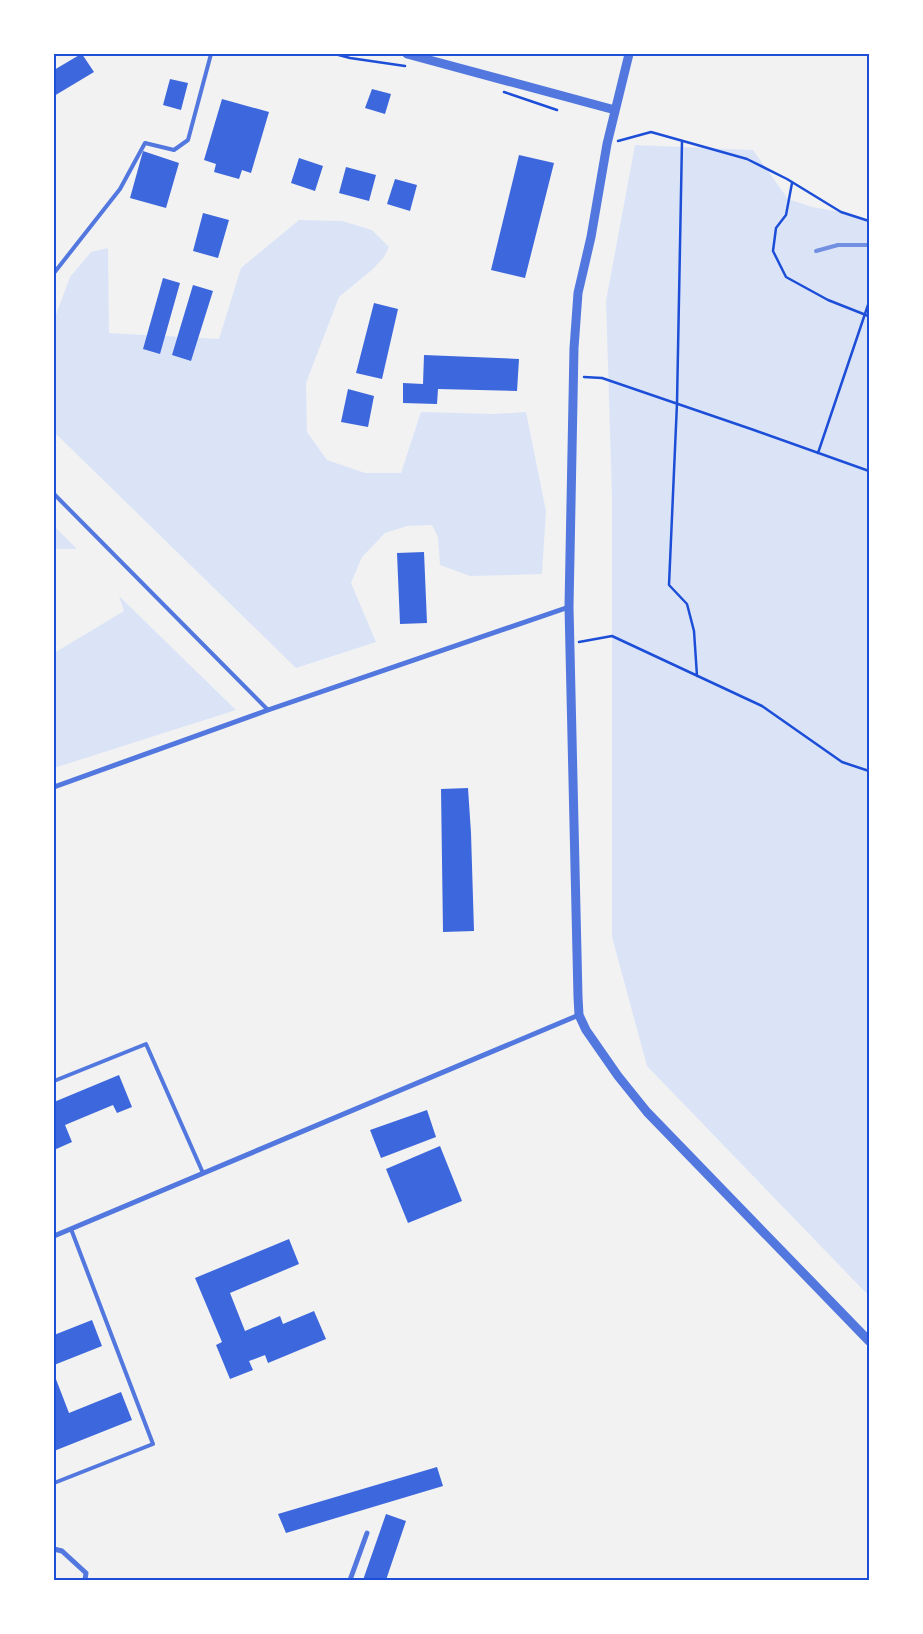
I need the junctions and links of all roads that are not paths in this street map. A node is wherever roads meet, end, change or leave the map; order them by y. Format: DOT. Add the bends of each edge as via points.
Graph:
graph roads {
  1 [pos="211,54"];
  2 [pos="407,54"];
  3 [pos="630,54"];
  4 [pos="615,110"];
  5 [pos="54,273"];
  6 [pos="54,494"];
  7 [pos="569,607"];
  8 [pos="268,710"];
  9 [pos="54,787"];
  10 [pos="579,1015"];
  11 [pos="54,1081"];
  12 [pos="203,1173"];
  13 [pos="71,1229"];
  14 [pos="54,1236"];
  15 [pos="869,1342"];
  16 [pos="54,1483"];
  17 [pos="367,1533"];
  18 [pos="54,1549"];
  19 [pos="85,1580"];
  20 [pos="350,1580"];
  1 -- 5 [label="lane" via="188,140 174,150 145,144 120,189"];
  2 -- 4 [label="street"];
  3 -- 4 [label="street"];
  4 -- 7 [label="street" via="578,293"];
  6 -- 8 [label="lane"];
  7 -- 8 [label="street"];
  7 -- 10 [label="street"];
  8 -- 9 [label="street"];
  10 -- 12 [label="street"];
  10 -- 15 [label="street" via="618,1076 647,1112"];
  11 -- 12 [label="lane" via="146,1044"];
  12 -- 13 [label="street"];
  13 -- 14 [label="street"];
  13 -- 16 [label="lane" via="153,1444"];
  17 -- 20 [label="street"];
  18 -- 19 [label="street" via="62,1551 86,1573"];
}
